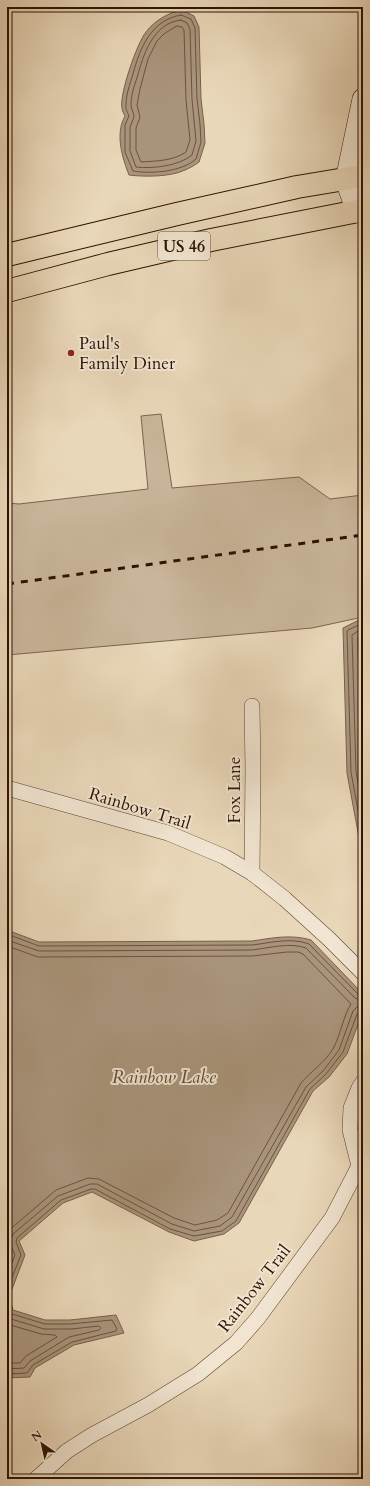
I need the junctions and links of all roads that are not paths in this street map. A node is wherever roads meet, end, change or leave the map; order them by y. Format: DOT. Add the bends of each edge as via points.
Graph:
graph roads {
  1 [pos="363,100"];
  2 [pos="354,178"];
  3 [pos="360,211"];
  4 [pos="7,255"];
  5 [pos="7,291"];
  6 [pos="252,706"];
  7 [pos="7,788"];
  8 [pos="252,873"];
  9 [pos="363,973"];
  10 [pos="363,1082"];
  11 [pos="361,1172"];
  12 [pos="36,1479"];
  1 -- 2 [label="main road"];
  2 -- 3 [label="main road"];
  2 -- 4 [label="highway, US 46" via="185,212"];
  3 -- 5 [label="highway, US 46" via="211,240"];
  6 -- 8 [label="street, Fox Lane"];
  7 -- 8 [label="street, Rainbow Trail" via="168,833 224,857"];
  8 -- 9 [label="street, Rainbow Trail" via="285,899"];
  10 -- 11 [label="street, Rainbow Trail" via="351,1108 350,1130"];
  11 -- 12 [label="street, Rainbow Trail" via="332,1218 258,1318 236,1343 198,1374 67,1451"];
}
